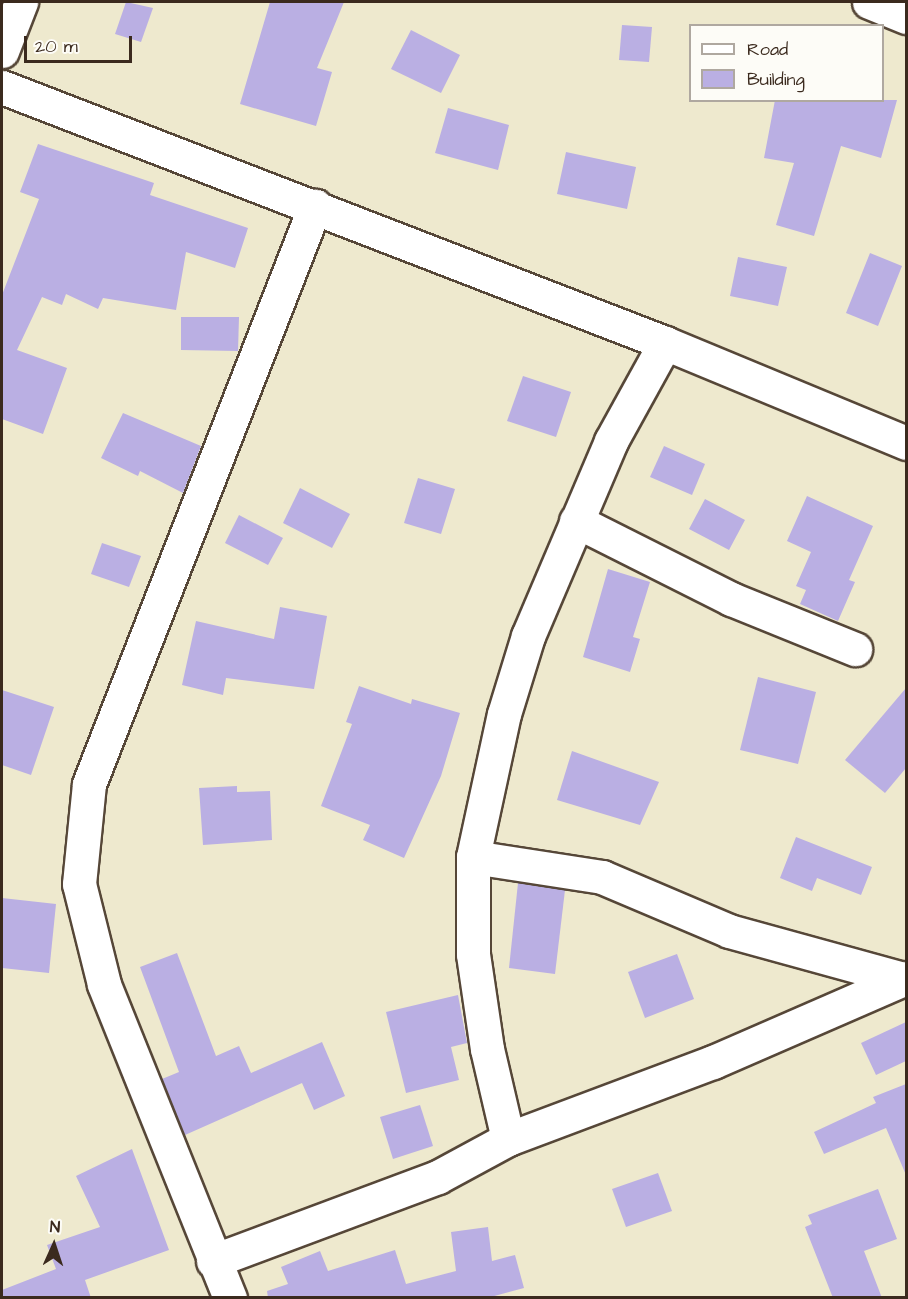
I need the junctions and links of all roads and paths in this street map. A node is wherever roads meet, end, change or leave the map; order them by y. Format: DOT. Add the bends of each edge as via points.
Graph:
graph roads {
  1 [pos="21,2"];
  2 [pos="869,2"];
  3 [pos="906,17"];
  4 [pos="2,51"];
  5 [pos="2,87"];
  6 [pos="315,206"];
  7 [pos="665,343"];
  8 [pos="906,443"];
  9 [pos="576,521"];
  10 [pos="855,649"];
  11 [pos="473,856"];
  12 [pos="905,979"];
  13 [pos="508,1140"];
  14 [pos="213,1261"];
  15 [pos="230,1298"];
  1 -- 4 [label="street"];
  2 -- 3 [label="street"];
  5 -- 6 [label="street"];
  6 -- 7 [label="street"];
  6 -- 14 [label="street" via="88,784 79,884 105,984"];
  7 -- 8 [label="street"];
  7 -- 9 [label="street" via="611,441"];
  9 -- 10 [label="street" via="731,599"];
  9 -- 11 [label="street" via="528,636 504,714"];
  11 -- 12 [label="street" via="602,877 729,930"];
  11 -- 13 [label="street" via="473,954 487,1048"];
  12 -- 13 [label="street" via="713,1062"];
  13 -- 14 [label="street" via="438,1177"];
  14 -- 15 [label="street"];
}
